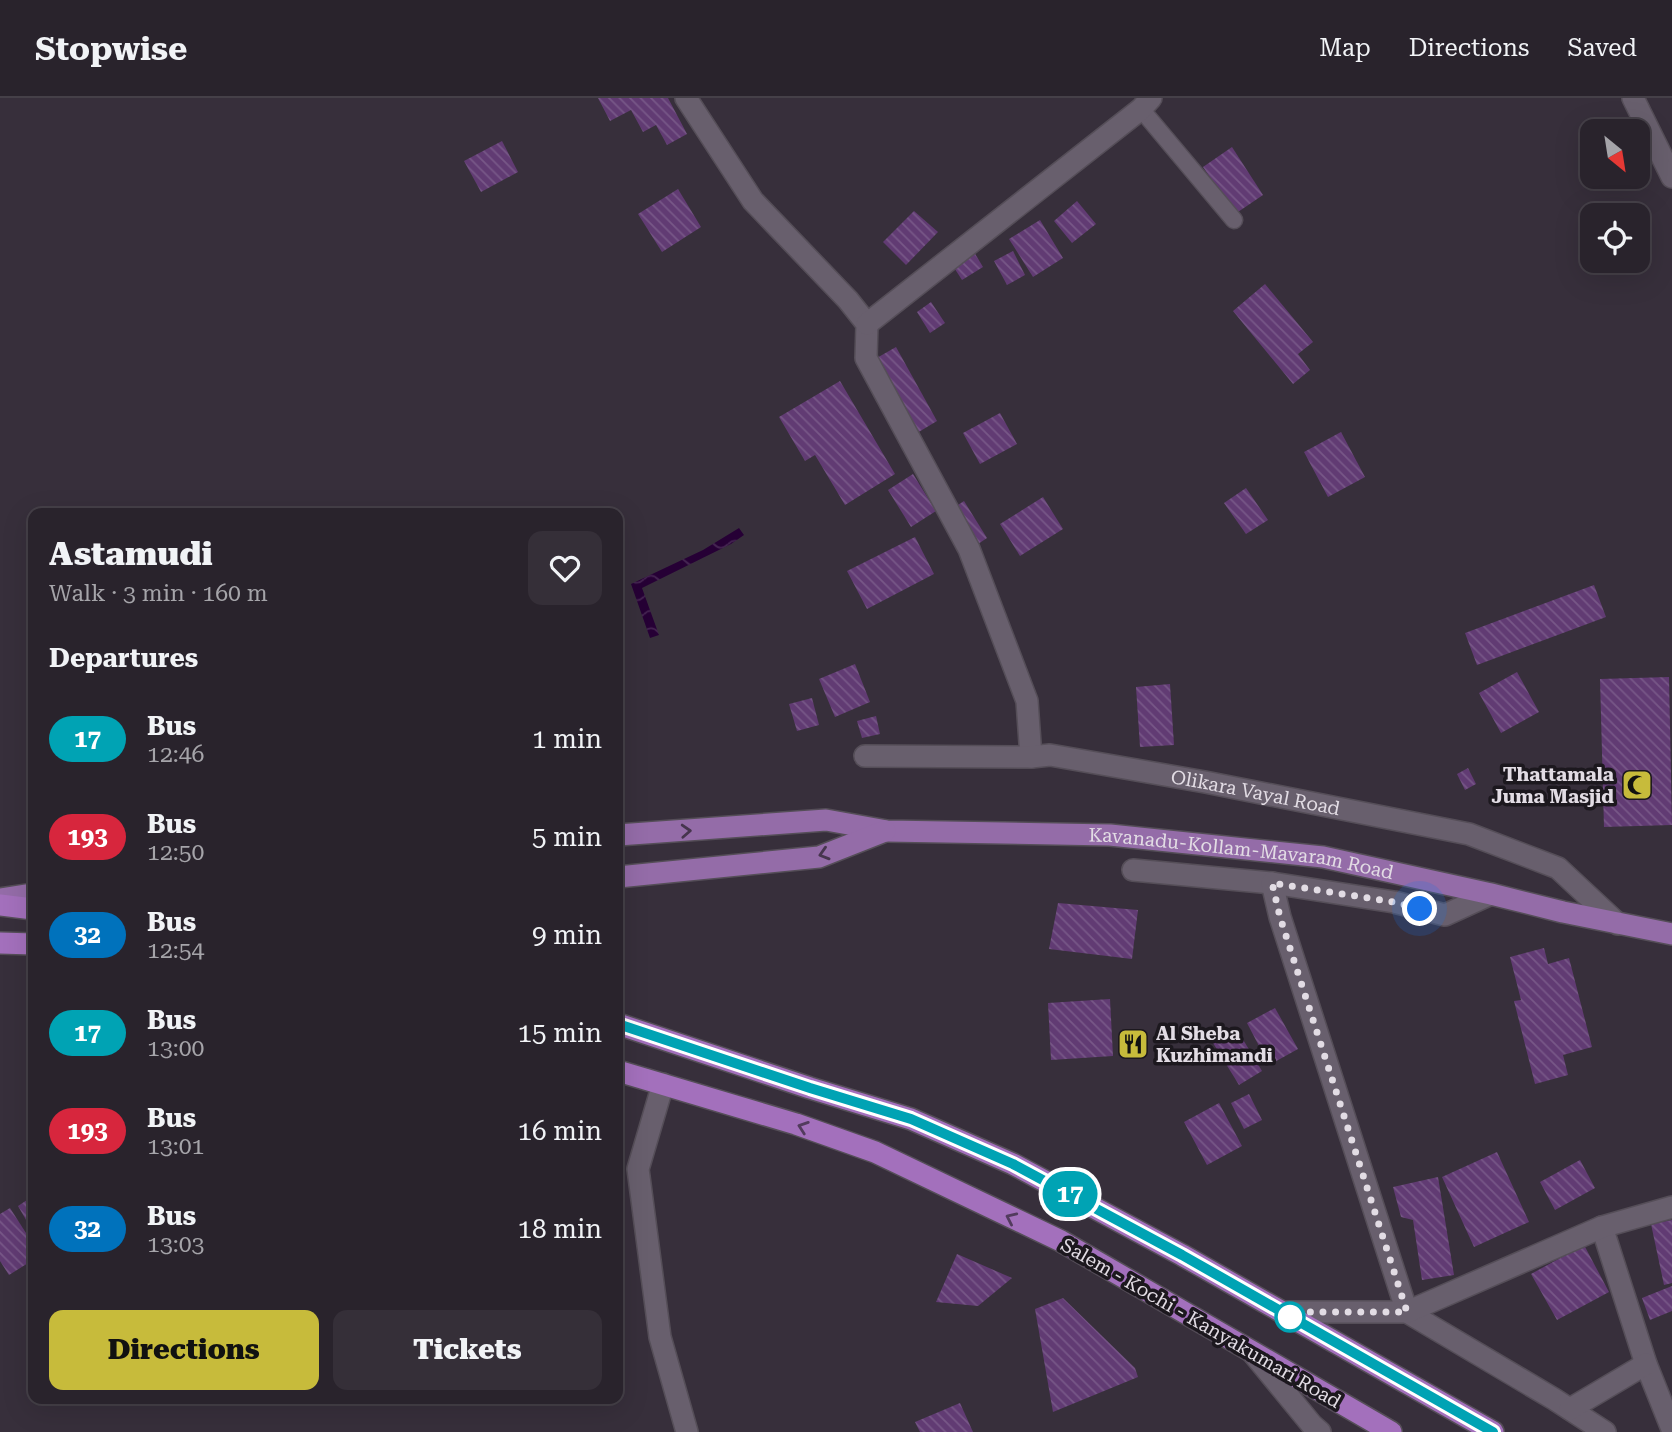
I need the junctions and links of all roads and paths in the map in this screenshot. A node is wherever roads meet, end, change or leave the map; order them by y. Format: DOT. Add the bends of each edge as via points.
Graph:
graph roads {
  1 [pos="685,98"];
  2 [pos="1633,98"];
  3 [pos="1146,103"];
  4 [pos="1672,177"];
  5 [pos="1234,220"];
  6 [pos="867,324"];
  7 [pos="865,756"];
  8 [pos="1031,757"];
  9 [pos="887,831"];
  10 [pos="623,835"];
  11 [pos="1133,870"];
  12 [pos="623,876"];
  13 [pos="1272,883"];
  14 [pos="1491,894"];
  15 [pos="28,895"];
  16 [pos="0,899"];
  17 [pos="0,905"];
  18 [pos="28,908"];
  19 [pos="1618,924"];
  20 [pos="1672,934"];
  21 [pos="0,943"];
  22 [pos="28,944"];
  23 [pos="627,1026"];
  24 [pos="623,1072"];
  25 [pos="663,1084"];
  26 [pos="1672,1207"];
  27 [pos="1602,1227"];
  28 [pos="1282,1312"];
  29 [pos="1407,1312"];
  30 [pos="1251,1350"];
  31 [pos="1657,1374"];
  32 [pos="1570,1409"];
  33 [pos="1672,1429"];
  34 [pos="687,1432"];
  35 [pos="1320,1432"];
  36 [pos="1391,1432"];
  37 [pos="1493,1432"];
  38 [pos="1605,1432"];
  1 -- 6 [label="street" via="752,201"];
  2 -- 4 [label="street"];
  3 -- 5 [label="lane"];
  3 -- 6 [label="street"];
  6 -- 8 [label="street" via="866,358 969,549 999,626 1027,701"];
  7 -- 8 [label="street, Olikara Vayal Road"];
  8 -- 19 [label="street, Olikara Vayal Road" via="1050,755 1206,782 1469,834 1558,868"];
  10 -- 9 [label="main road, Kavanadu-Kollam-Mavaram Road, one-way" via="826,820"];
  9 -- 12 [label="main road, Kavanadu-Kollam-Mavaram Road, one-way" via="819,857"];
  9 -- 14 [label="main road, Kavanadu-Kollam-Mavaram Road" via="1110,835 1310,855"];
  11 -- 13 [label="street"];
  13 -- 14 [label="street" via="1394,902 1445,915"];
  13 -- 29 [label="street"];
  14 -- 19 [label="main road, Kavanadu-Kollam-Mavaram Road"];
  15 -- 16 [label="main road"];
  17 -- 18 [label="highway"];
  19 -- 20 [label="main road, Kavanadu-Kollam-Mavaram Road"];
  21 -- 22 [label="highway"];
  23 -- 28 [label="highway" via="911,1119 1013,1164"];
  24 -- 25 [label="highway, Salem - Kochi - Kanyakumari Road"];
  30 -- 25 [label="highway, Salem - Kochi - Kanyakumari Road, one-way" via="1062,1241 876,1152"];
  25 -- 34 [label="street" via="638,1169 660,1337"];
  26 -- 27 [label="street"];
  27 -- 29 [label="street"];
  27 -- 31 [label="street"];
  28 -- 29 [label="street"];
  28 -- 37 [label="highway"];
  29 -- 32 [label="street"];
  30 -- 35 [label="street"];
  30 -- 36 [label="highway, Salem - Kochi - Kanyakumari Road"];
  31 -- 32 [label="street"];
  31 -- 33 [label="street"];
  32 -- 38 [label="street"];
}
